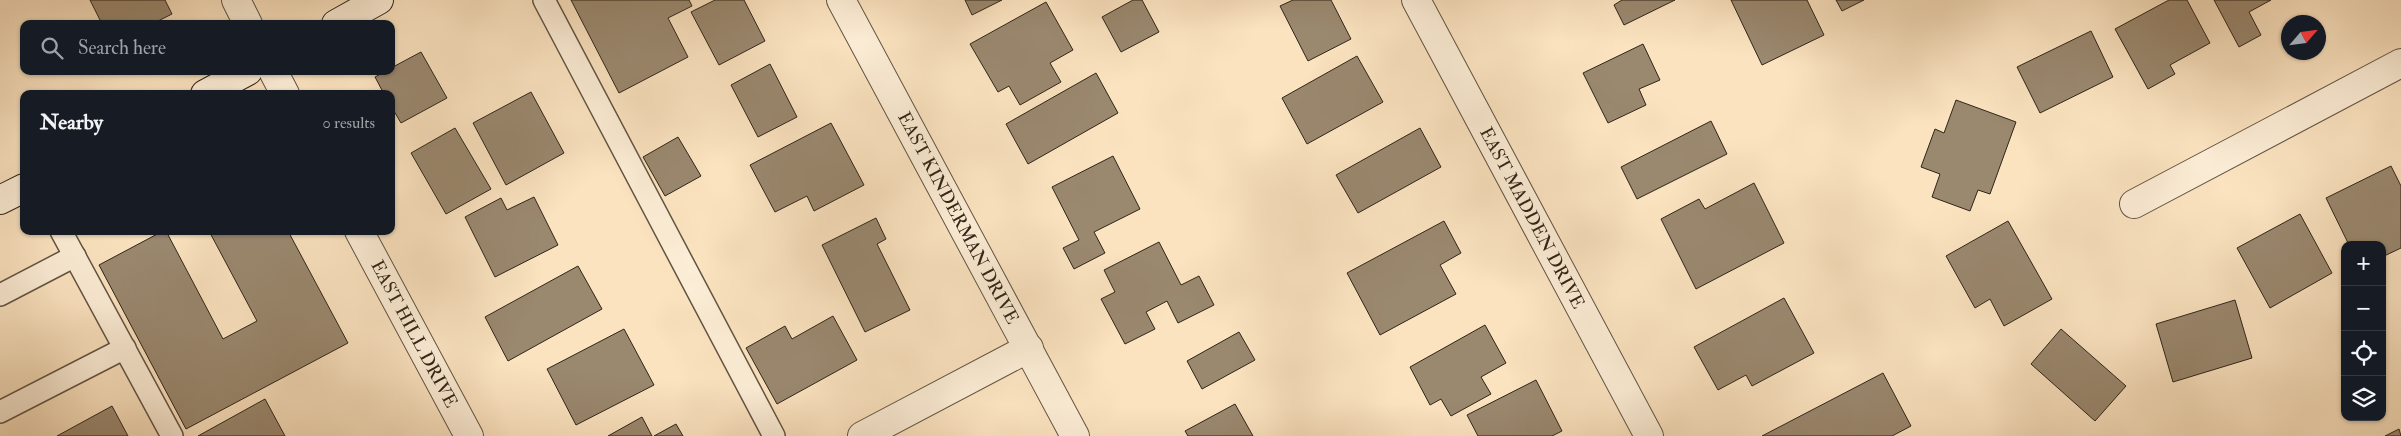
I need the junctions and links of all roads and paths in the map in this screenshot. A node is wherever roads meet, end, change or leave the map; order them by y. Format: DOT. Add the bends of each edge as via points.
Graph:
graph roads {
  1 [pos="236,0"];
  2 [pos="380,0"];
  3 [pos="544,0"];
  4 [pos="841,0"];
  5 [pos="1417,0"];
  6 [pos="246,20"];
  7 [pos="343,20"];
  8 [pos="2401,63"];
  9 [pos="240,75"];
  10 [pos="275,75"];
  11 [pos="212,90"];
  12 [pos="283,90"];
  13 [pos="20,190"];
  14 [pos="0,200"];
  15 [pos="2134,204"];
  16 [pos="63,235"];
  17 [pos="361,235"];
  18 [pos="75,256"];
  19 [pos="0,296"];
  20 [pos="125,348"];
  21 [pos="1029,348"];
  22 [pos="0,412"];
  23 [pos="172,436"];
  24 [pos="469,436"];
  25 [pos="774,436"];
  26 [pos="862,436"];
  27 [pos="1075,436"];
  28 [pos="1649,436"];
  1 -- 6 [label="street"];
  2 -- 7 [label="street"];
  3 -- 25 [label="lane"];
  4 -- 21 [label="street, EAST KINDERMAN DRIVE"];
  5 -- 28 [label="street, EAST MADDEN DRIVE"];
  8 -- 15 [label="street"];
  9 -- 11 [label="street"];
  10 -- 12 [label="street"];
  13 -- 14 [label="street"];
  16 -- 18 [label="lane"];
  17 -- 24 [label="street, EAST HILL DRIVE"];
  18 -- 19 [label="lane"];
  18 -- 20 [label="lane"];
  20 -- 22 [label="lane"];
  20 -- 23 [label="lane"];
  21 -- 26 [label="street"];
  21 -- 27 [label="street, EAST KINDERMAN DRIVE"];
}
